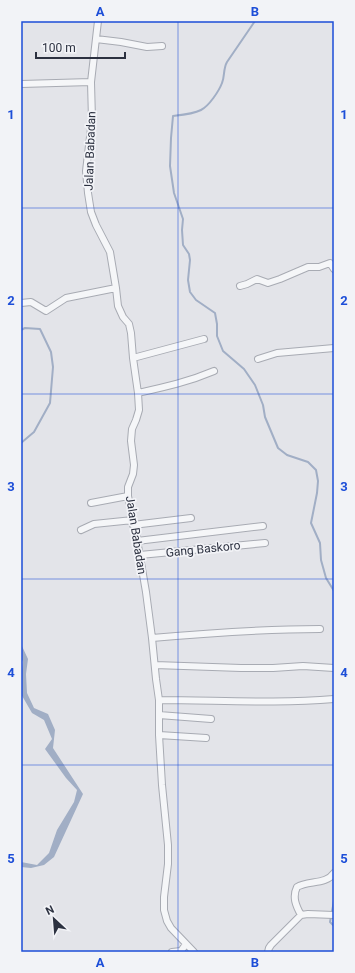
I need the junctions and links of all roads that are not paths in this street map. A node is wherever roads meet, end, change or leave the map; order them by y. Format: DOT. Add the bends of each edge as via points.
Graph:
graph roads {
  1 [pos="98,21"];
  2 [pos="96,39"];
  3 [pos="162,46"];
  4 [pos="91,82"];
  5 [pos="21,84"];
  6 [pos="334,269"];
  7 [pos="240,286"];
  8 [pos="116,288"];
  9 [pos="21,303"];
  10 [pos="204,339"];
  11 [pos="334,348"];
  12 [pos="133,358"];
  13 [pos="258,359"];
  14 [pos="214,371"];
  15 [pos="138,393"];
  16 [pos="128,496"];
  17 [pos="91,502"];
  18 [pos="191,518"];
  19 [pos="133,523"];
  20 [pos="262,526"];
  21 [pos="81,530"];
  22 [pos="137,541"];
  23 [pos="266,543"];
  24 [pos="140,555"];
  25 [pos="320,629"];
  26 [pos="152,638"];
  27 [pos="155,665"];
  28 [pos="334,668"];
  29 [pos="334,699"];
  30 [pos="158,700"];
  31 [pos="159,715"];
  32 [pos="211,719"];
  33 [pos="159,735"];
  34 [pos="206,738"];
  35 [pos="334,873"];
  36 [pos="301,915"];
  37 [pos="334,915"];
  38 [pos="186,944"];
  39 [pos="172,952"];
  40 [pos="194,952"];
  41 [pos="268,952"];
  1 -- 2 [label="street, Jalan Babadan"];
  2 -- 3 [label="street" via="147,47"];
  2 -- 4 [label="street, Jalan Babadan"];
  4 -- 5 [label="street"];
  4 -- 8 [label="street, Jalan Babadan" via="92,120 86,171 88,193 96,226 110,252"];
  6 -- 7 [label="street" via="330,263 319,268 308,267 268,283 257,279"];
  8 -- 9 [label="street" via="66,298 46,311 31,302"];
  8 -- 12 [label="street, Jalan Babadan" via="118,306 131,333"];
  10 -- 12 [label="street"];
  11 -- 13 [label="street" via="278,353"];
  12 -- 15 [label="street, Jalan Babadan"];
  14 -- 15 [label="street" via="173,386"];
  15 -- 16 [label="street, Jalan Babadan" via="139,410 132,428 131,440 134,465"];
  16 -- 17 [label="street"];
  16 -- 19 [label="street, Jalan Babadan"];
  18 -- 19 [label="street"];
  19 -- 21 [label="street" via="94,524"];
  19 -- 22 [label="street, Jalan Babadan"];
  20 -- 22 [label="street"];
  22 -- 24 [label="street, Jalan Babadan"];
  23 -- 24 [label="street, Gang Baskoro"];
  24 -- 26 [label="street, Jalan Babadan"];
  25 -- 26 [label="street" via="220,632"];
  26 -- 27 [label="street, Jalan Babadan"];
  27 -- 28 [label="street"];
  27 -- 30 [label="street, Jalan Babadan"];
  29 -- 30 [label="street" via="278,702"];
  30 -- 31 [label="street, Jalan Babadan"];
  31 -- 32 [label="street"];
  31 -- 33 [label="street, Jalan Babadan"];
  33 -- 34 [label="street"];
  33 -- 38 [label="street, Jalan Babadan" via="168,845 164,910 171,928"];
  35 -- 36 [label="street" via="328,879 297,887 294,895 296,907"];
  36 -- 37 [label="street"];
  36 -- 41 [label="street" via="271,945"];
  38 -- 39 [label="street" via="181,951"];
  38 -- 40 [label="street, Jalan Babadan"];
}
